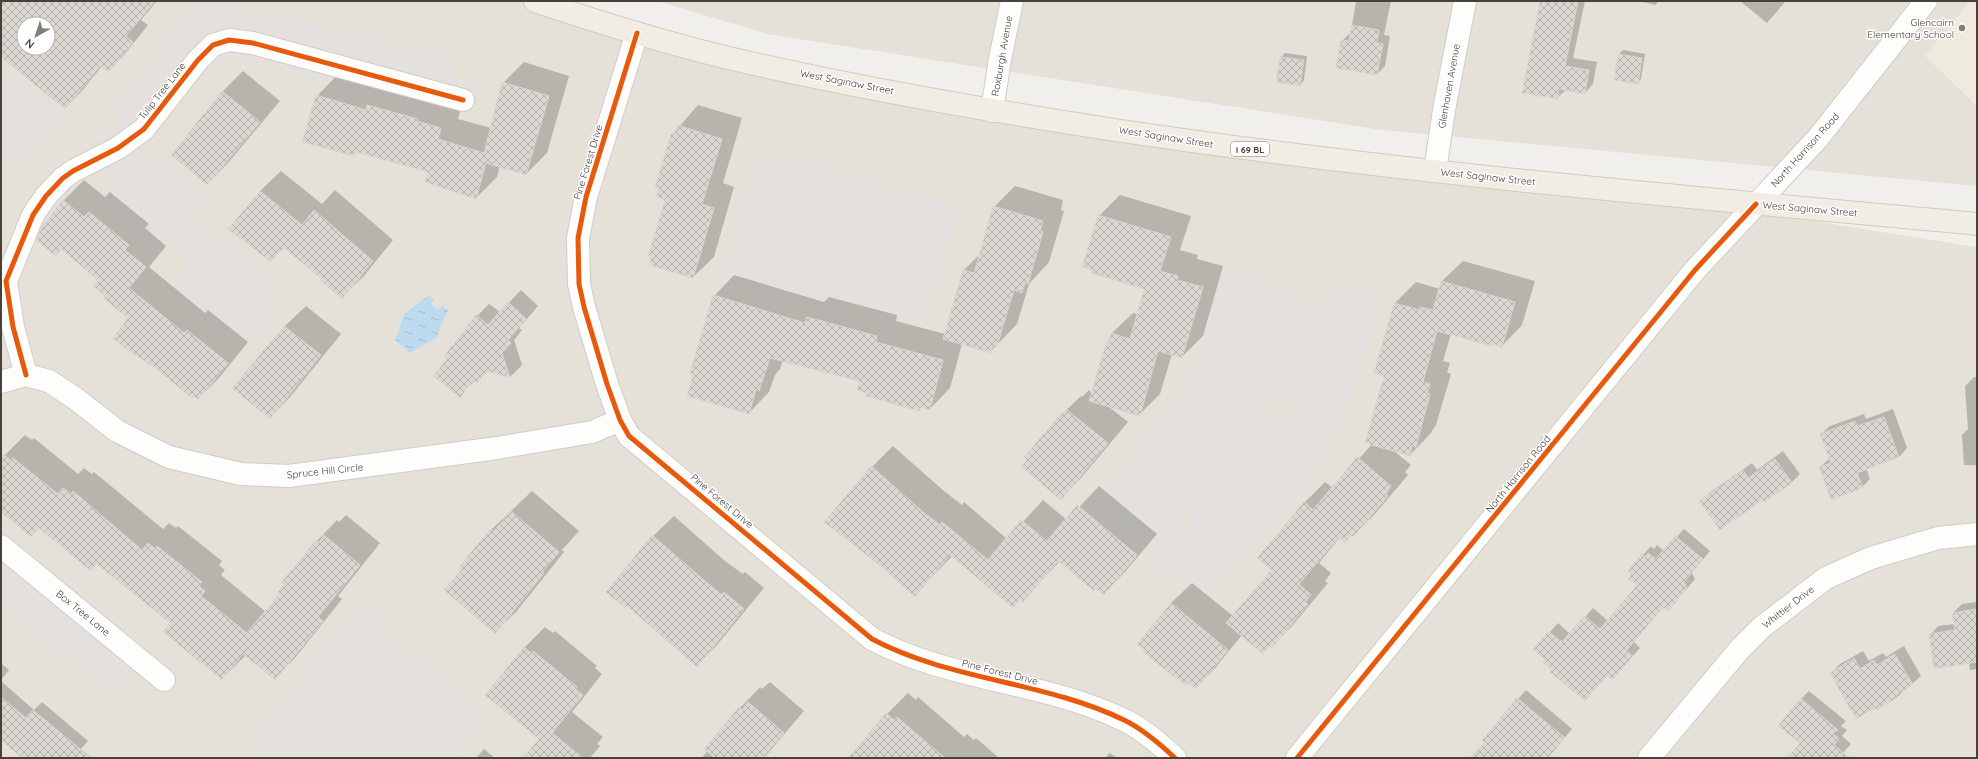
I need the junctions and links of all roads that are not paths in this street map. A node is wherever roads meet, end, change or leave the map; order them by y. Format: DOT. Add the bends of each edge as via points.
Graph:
graph roads {
  1 [pos="1012,1"];
  2 [pos="1465,1"];
  3 [pos="1926,1"];
  4 [pos="538,2"];
  5 [pos="637,33"];
  6 [pos="463,100"];
  7 [pos="992,111"];
  8 [pos="1435,171"];
  9 [pos="1756,204"];
  10 [pos="1977,224"];
  11 [pos="26,375"];
  12 [pos="1,382"];
  13 [pos="620,420"];
  14 [pos="1977,534"];
  15 [pos="1,546"];
  16 [pos="164,680"];
  17 [pos="1175,758"];
  18 [pos="1297,758"];
  19 [pos="1649,758"];
  1 -- 7 [label="street, Roxburgh Avenue"];
  2 -- 8 [label="street, Glenhaven Avenue"];
  3 -- 9 [label="street, North Harrison Road" via="1818,138"];
  4 -- 5 [label="main road, West Saginaw Street / I 69 BL"];
  5 -- 7 [label="main road, West Saginaw Street / I 69 BL" via="744,62"];
  5 -- 13 [label="street, Pine Forest Drive" via="586,197 578,238 579,284 584,307"];
  6 -- 11 [label="street, Tulip Tree Lane" via="253,43 229,40 213,45 198,60 144,129 118,148 63,178 33,214 6,281 13,328"];
  7 -- 8 [label="main road, West Saginaw Street / I 69 BL" via="1214,144"];
  8 -- 9 [label="main road, West Saginaw Street / I 69 BL"];
  9 -- 10 [label="main road, West Saginaw Street / I 69 BL"];
  9 -- 18 [label="street, North Harrison Road" via="1695,270"];
  11 -- 12 [label="street"];
  11 -- 13 [label="street, Spruce Hill Circle" via="49,381 117,431 169,457 240,474 289,476 404,461 592,432"];
  13 -- 17 [label="street, Pine Forest Drive" via="629,436 872,639 927,663 1074,700 1125,720 1152,738"];
  14 -- 19 [label="street, Whittier Drive" via="1938,538 1872,558 1826,578 1777,615 1744,646"];
  15 -- 16 [label="street, Box Tree Lane"];
}
